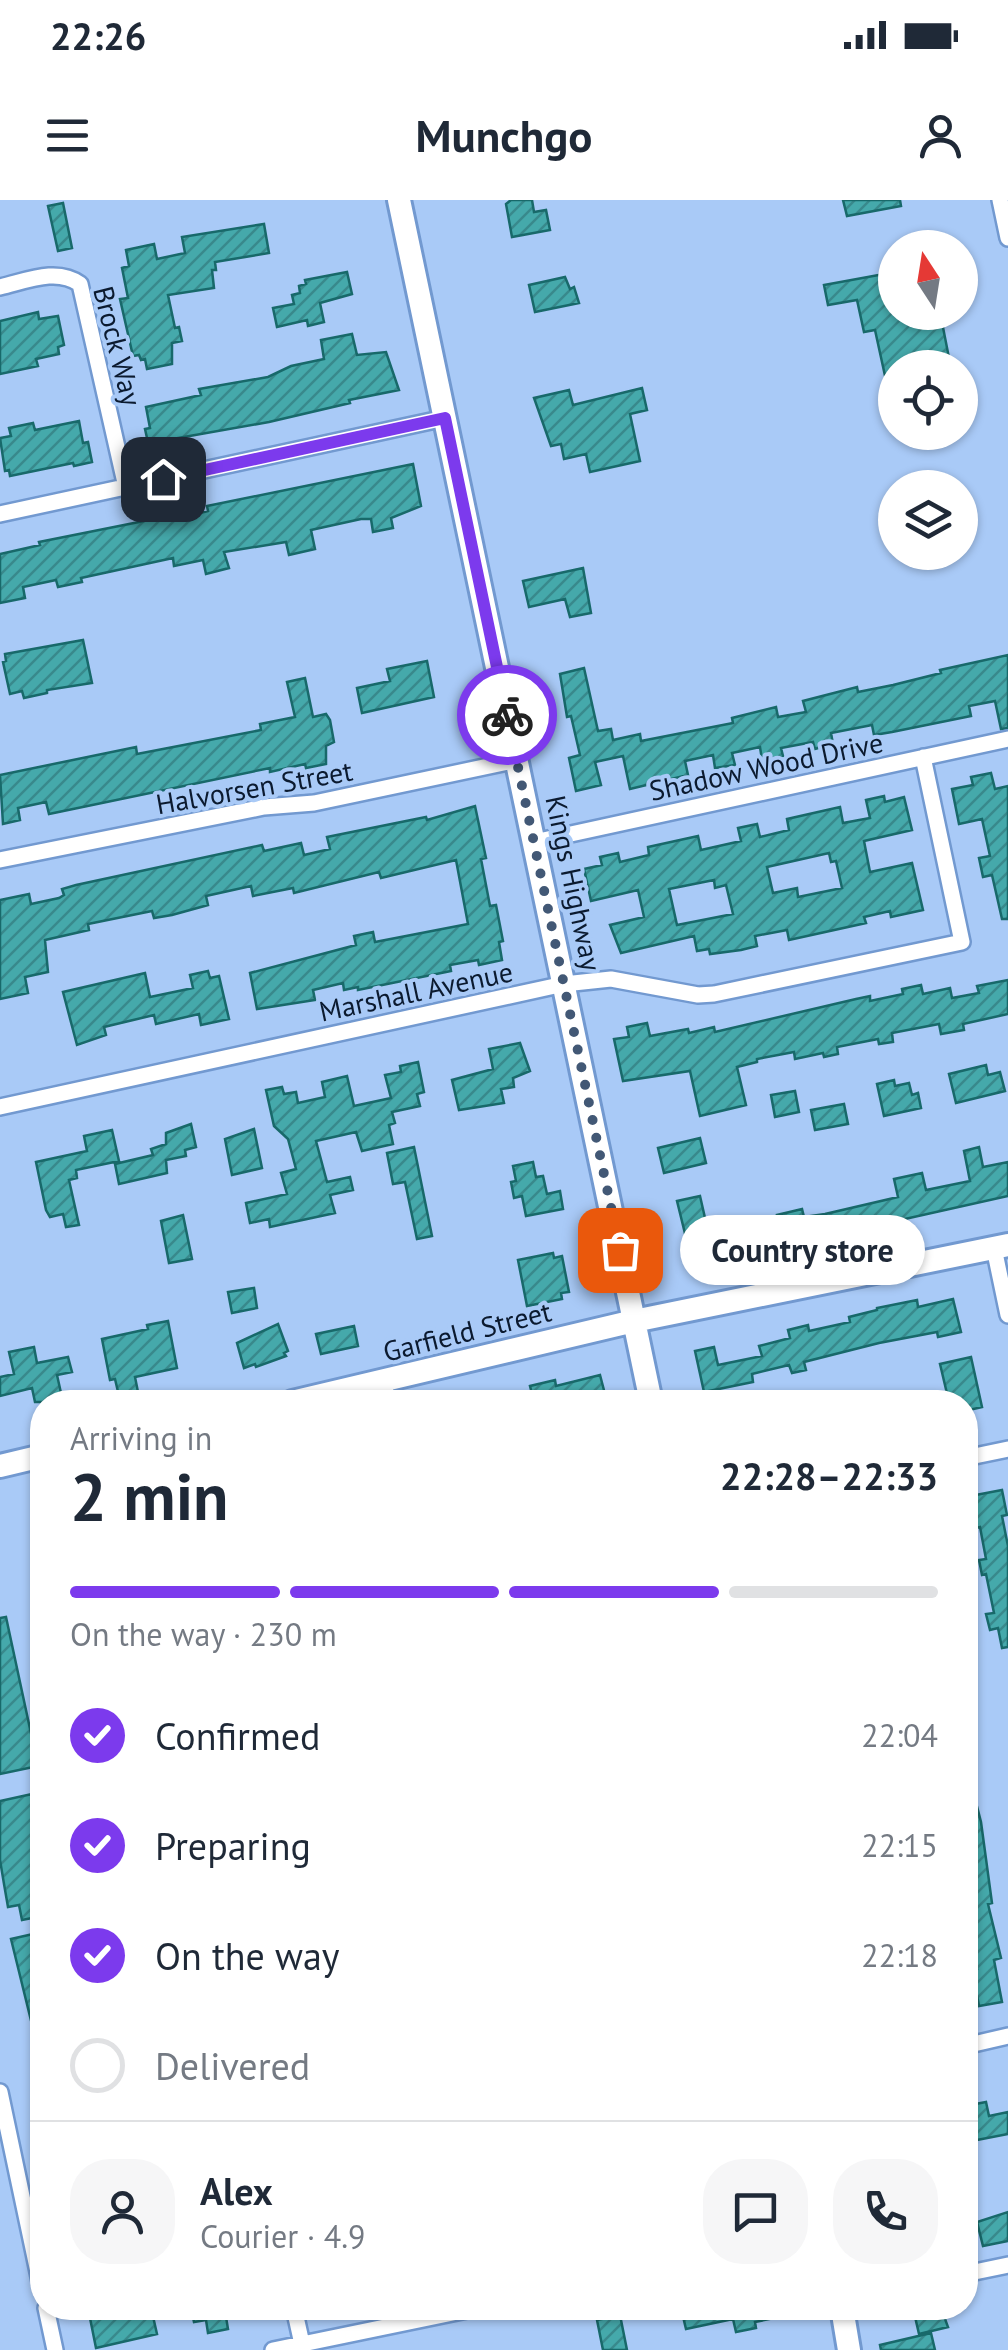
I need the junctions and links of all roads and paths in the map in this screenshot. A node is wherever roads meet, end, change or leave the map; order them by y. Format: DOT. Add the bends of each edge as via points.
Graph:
graph roads {
  1 [pos="398,200"];
  2 [pos="1000,200"];
  3 [pos="1006,218"];
  4 [pos="1008,238"];
  5 [pos="0,286"];
  6 [pos="445,418"];
  7 [pos="126,487"];
  8 [pos="0,514"];
  9 [pos="1008,739"];
  10 [pos="923,758"];
  11 [pos="517,760"];
  12 [pos="534,842"];
  13 [pos="0,860"];
  14 [pos="564,984"];
  15 [pos="0,1107"];
  16 [pos="1001,1247"];
  17 [pos="1008,1315"];
  18 [pos="634,1321"];
  19 [pos="396,1390"];
  20 [pos="649,1390"];
  21 [pos="1008,1449"];
  22 [pos="978,1455"];
  23 [pos="30,1459"];
  24 [pos="0,1466"];
  25 [pos="1008,2036"];
  26 [pos="978,2043"];
  27 [pos="0,2092"];
  28 [pos="30,2234"];
  29 [pos="1008,2265"];
  30 [pos="978,2271"];
  31 [pos="49,2320"];
  32 [pos="297,2320"];
  33 [pos="419,2320"];
  34 [pos="844,2320"];
  35 [pos="302,2344"];
  36 [pos="55,2350"];
  37 [pos="272,2350"];
  38 [pos="849,2350"];
  1 -- 6 [label="street, Kings Highway"];
  2 -- 3 [label="street"];
  3 -- 4 [label="street"];
  5 -- 7 [label="street, Brock Way" via="56,274 83,288"];
  6 -- 7 [label="street"];
  6 -- 11 [label="street, Kings Highway"];
  7 -- 8 [label="street"];
  9 -- 10 [label="street, Shadow Wood Drive"];
  10 -- 12 [label="street, Shadow Wood Drive"];
  10 -- 14 [label="street, Marshall Avenue" via="962,942 714,994 611,979"];
  11 -- 12 [label="street, Kings Highway"];
  11 -- 13 [label="street, Halvorsen Street"];
  12 -- 14 [label="street, Kings Highway"];
  14 -- 15 [label="street, Marshall Avenue"];
  14 -- 18 [label="street, Kings Highway"];
  16 -- 17 [label="street"];
  16 -- 18 [label="street, Garfield Street"];
  18 -- 19 [label="street, Garfield Street"];
  18 -- 20 [label="street, Kings Highway"];
  21 -- 22 [label="street"];
  23 -- 24 [label="street"];
  25 -- 26 [label="street"];
  27 -- 28 [label="street"];
  29 -- 30 [label="street"];
  31 -- 36 [label="street"];
  32 -- 35 [label="street"];
  33 -- 35 [label="street"];
  34 -- 38 [label="street"];
  35 -- 37 [label="street"];
}
